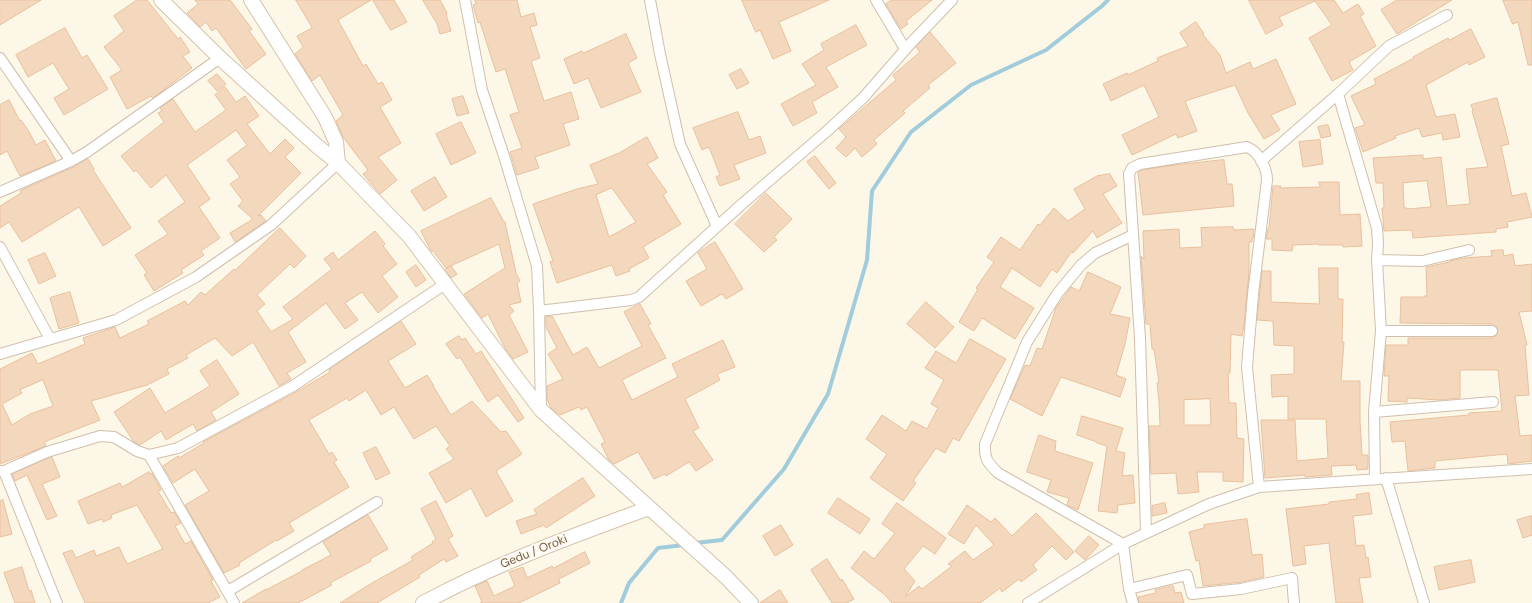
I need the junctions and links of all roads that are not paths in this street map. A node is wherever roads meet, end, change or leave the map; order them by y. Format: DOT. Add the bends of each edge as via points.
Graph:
graph roads {
  1 [pos="161,0"];
  2 [pos="250,0"];
  3 [pos="464,0"];
  4 [pos="650,0"];
  5 [pos="876,0"];
  6 [pos="952,0"];
  7 [pos="1447,15"];
  8 [pos="905,49"];
  9 [pos="0,58"];
  10 [pos="220,58"];
  11 [pos="1338,94"];
  12 [pos="71,161"];
  13 [pos="1261,161"];
  14 [pos="338,163"];
  15 [pos="0,192"];
  16 [pos="717,226"];
  17 [pos="1133,235"];
  18 [pos="0,247"];
  19 [pos="1469,250"];
  20 [pos="1377,260"];
  21 [pos="445,284"];
  22 [pos="539,311"];
  23 [pos="1381,331"];
  24 [pos="1492,331"];
  25 [pos="50,339"];
  26 [pos="0,354"];
  27 [pos="1493,402"];
  28 [pos="540,410"];
  29 [pos="1374,412"];
  30 [pos="149,455"];
  31 [pos="1532,468"];
  32 [pos="2,471"];
  33 [pos="1381,478"];
  34 [pos="1260,487"];
  35 [pos="376,502"];
  36 [pos="649,508"];
  37 [pos="1146,532"];
  38 [pos="1123,544"];
  39 [pos="1129,589"];
  40 [pos="228,591"];
  41 [pos="57,603"];
  42 [pos="234,603"];
  43 [pos="423,603"];
  44 [pos="750,603"];
  45 [pos="1028,603"];
  46 [pos="1133,603"];
  47 [pos="1294,603"];
  48 [pos="1424,603"];
  1 -- 10 [label="street"];
  2 -- 14 [label="street" via="325,117 336,142"];
  3 -- 22 [label="street" via="482,90 537,266"];
  4 -- 16 [label="street" via="680,144"];
  5 -- 8 [label="street"];
  6 -- 8 [label="street"];
  7 -- 11 [label="street" via="1389,46"];
  8 -- 16 [label="street" via="863,98"];
  9 -- 12 [label="street"];
  10 -- 12 [label="street"];
  10 -- 14 [label="street"];
  11 -- 13 [label="street"];
  11 -- 20 [label="street" via="1377,228"];
  12 -- 15 [label="street"];
  13 -- 17 [label="street" via="1252,149 1247,147 1140,164 1132,168 1129,174"];
  13 -- 34 [label="street" via="1267,171 1267,180 1246,367"];
  14 -- 21 [label="street" via="409,236"];
  14 -- 25 [label="street" via="271,225 196,278 116,320"];
  16 -- 22 [label="street" via="639,297"];
  17 -- 37 [label="street" via="1140,338"];
  17 -- 38 [label="street" via="1095,253 1081,265 1057,294 1027,342 985,444 984,454 998,473"];
  18 -- 25 [label="street"];
  19 -- 20 [label="street" via="1422,261"];
  20 -- 23 [label="street"];
  21 -- 28 [label="street"];
  21 -- 30 [label="street" via="293,386 178,448"];
  22 -- 28 [label="street"];
  23 -- 24 [label="street"];
  23 -- 29 [label="street"];
  25 -- 26 [label="street"];
  27 -- 29 [label="street"];
  28 -- 36 [label="street"];
  29 -- 33 [label="street"];
  30 -- 32 [label="street" via="114,437 100,436 47,452"];
  30 -- 40 [label="street"];
  31 -- 33 [label="street"];
  32 -- 41 [label="street"];
  33 -- 34 [label="street"];
  33 -- 48 [label="street"];
  34 -- 37 [label="street" via="1209,504"];
  35 -- 40 [label="street"];
  36 -- 43 [label="street, Gedu / Oroki" via="529,553"];
  36 -- 44 [label="street" via="726,577"];
  37 -- 38 [label="street"];
  38 -- 39 [label="street"];
  38 -- 45 [label="street"];
  39 -- 46 [label="street"];
  39 -- 47 [label="street" via="1187,575 1192,594 1241,589 1292,578"];
  40 -- 42 [label="street"];
}
